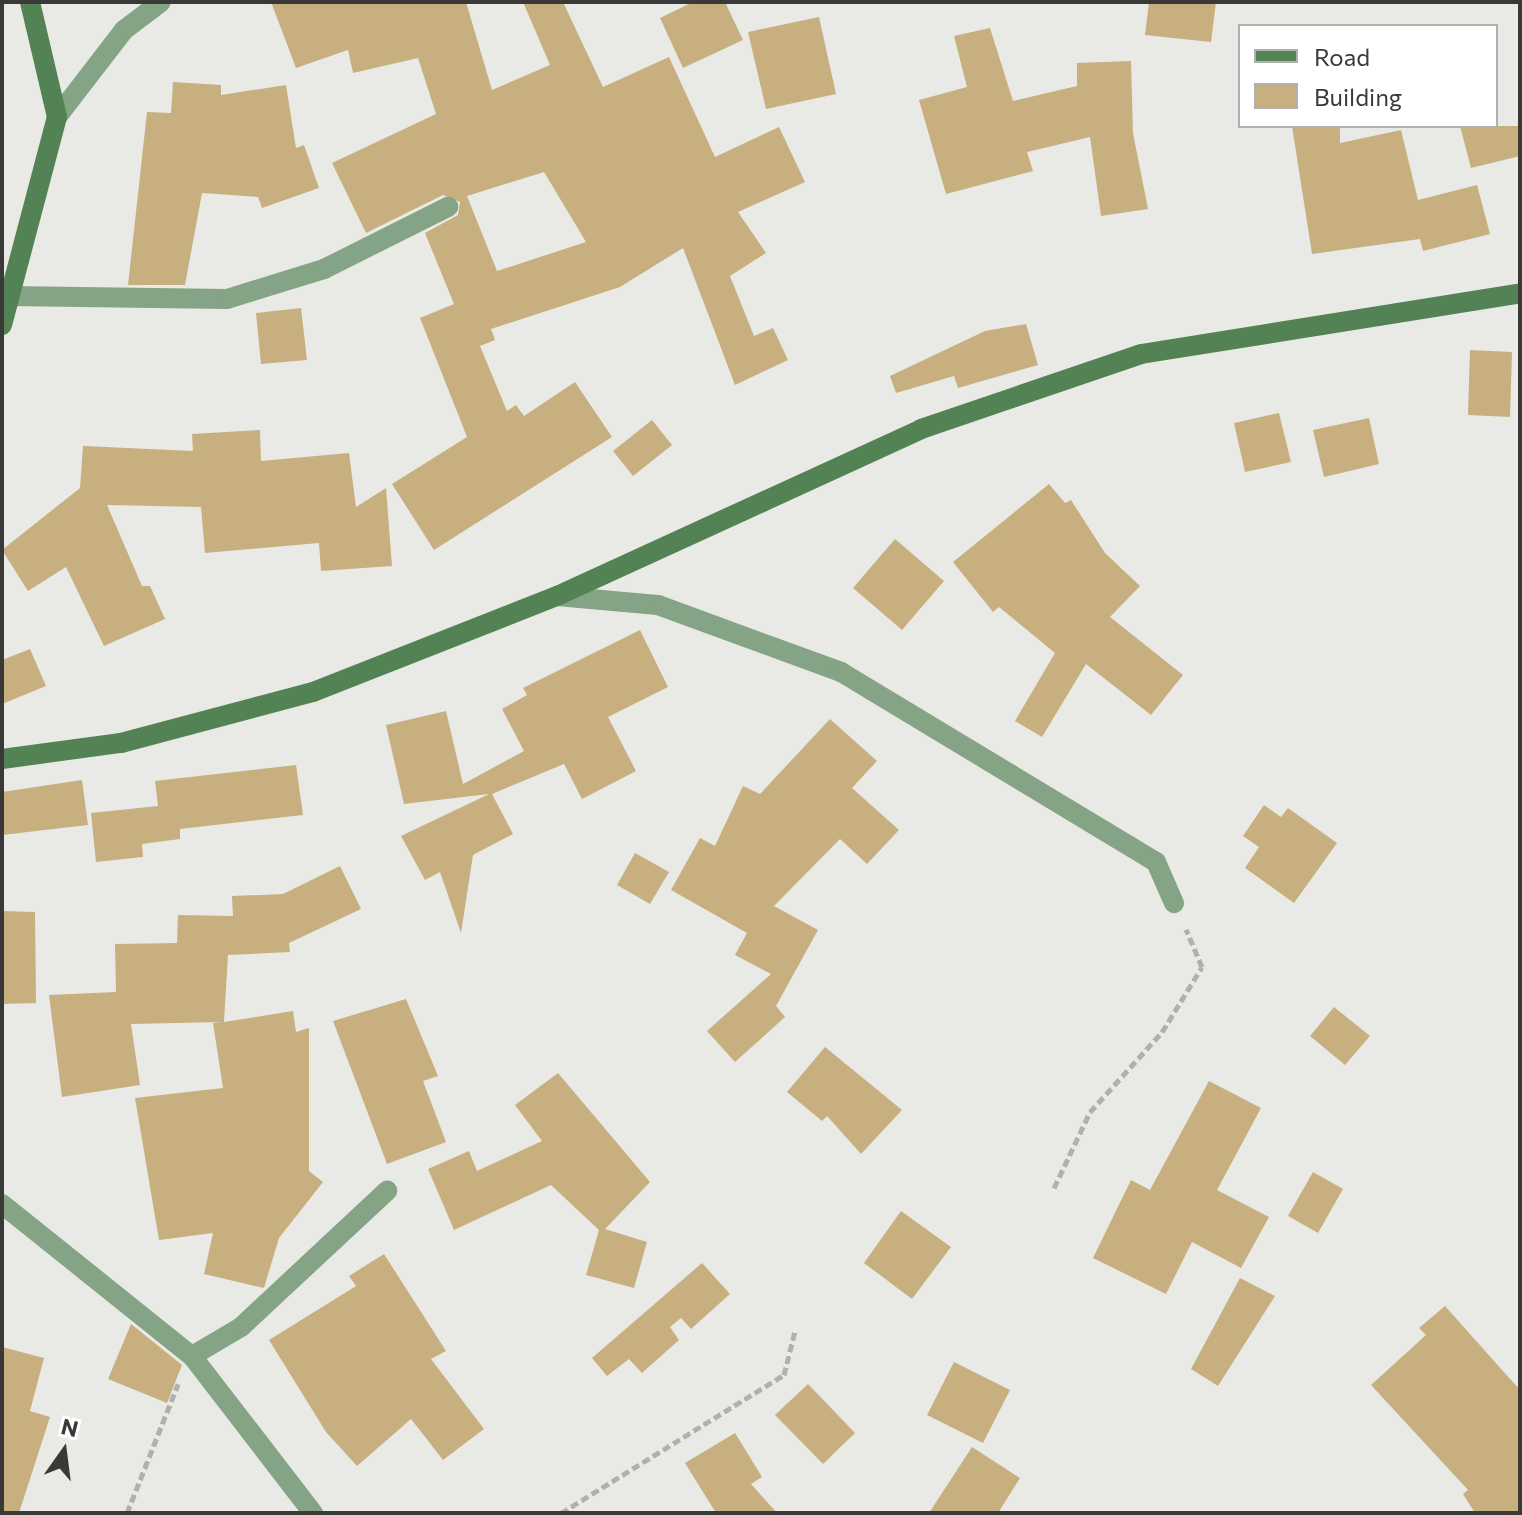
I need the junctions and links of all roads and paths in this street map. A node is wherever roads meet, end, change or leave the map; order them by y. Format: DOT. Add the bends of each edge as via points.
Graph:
graph roads {
  1 [pos="30,2"];
  2 [pos="161,2"];
  3 [pos="57,117"];
  4 [pos="448,207"];
  5 [pos="1520,293"];
  6 [pos="8,296"];
  7 [pos="2,325"];
  8 [pos="557,596"];
  9 [pos="2,759"];
  10 [pos="1174,903"];
  11 [pos="1054,1188"];
  12 [pos="387,1191"];
  13 [pos="2,1204"];
  14 [pos="795,1331"];
  15 [pos="192,1356"];
  16 [pos="127,1513"];
  17 [pos="313,1513"];
  18 [pos="561,1513"];
  1 -- 3 [label="main road"];
  2 -- 3 [label="street" via="124,30"];
  3 -- 6 [label="main road"];
  4 -- 6 [label="street" via="324,269 227,299"];
  5 -- 8 [label="main road" via="1141,354 921,429"];
  6 -- 7 [label="main road"];
  8 -- 9 [label="main road" via="313,692 121,743"];
  8 -- 10 [label="street" via="658,605 841,672 1156,862"];
  10 -- 11 [label="path" via="1202,967 1162,1032 1090,1112"];
  12 -- 15 [label="street" via="241,1327"];
  13 -- 15 [label="street"];
  14 -- 18 [label="path" via="784,1375"];
  15 -- 16 [label="path"];
  15 -- 17 [label="street"];
}
